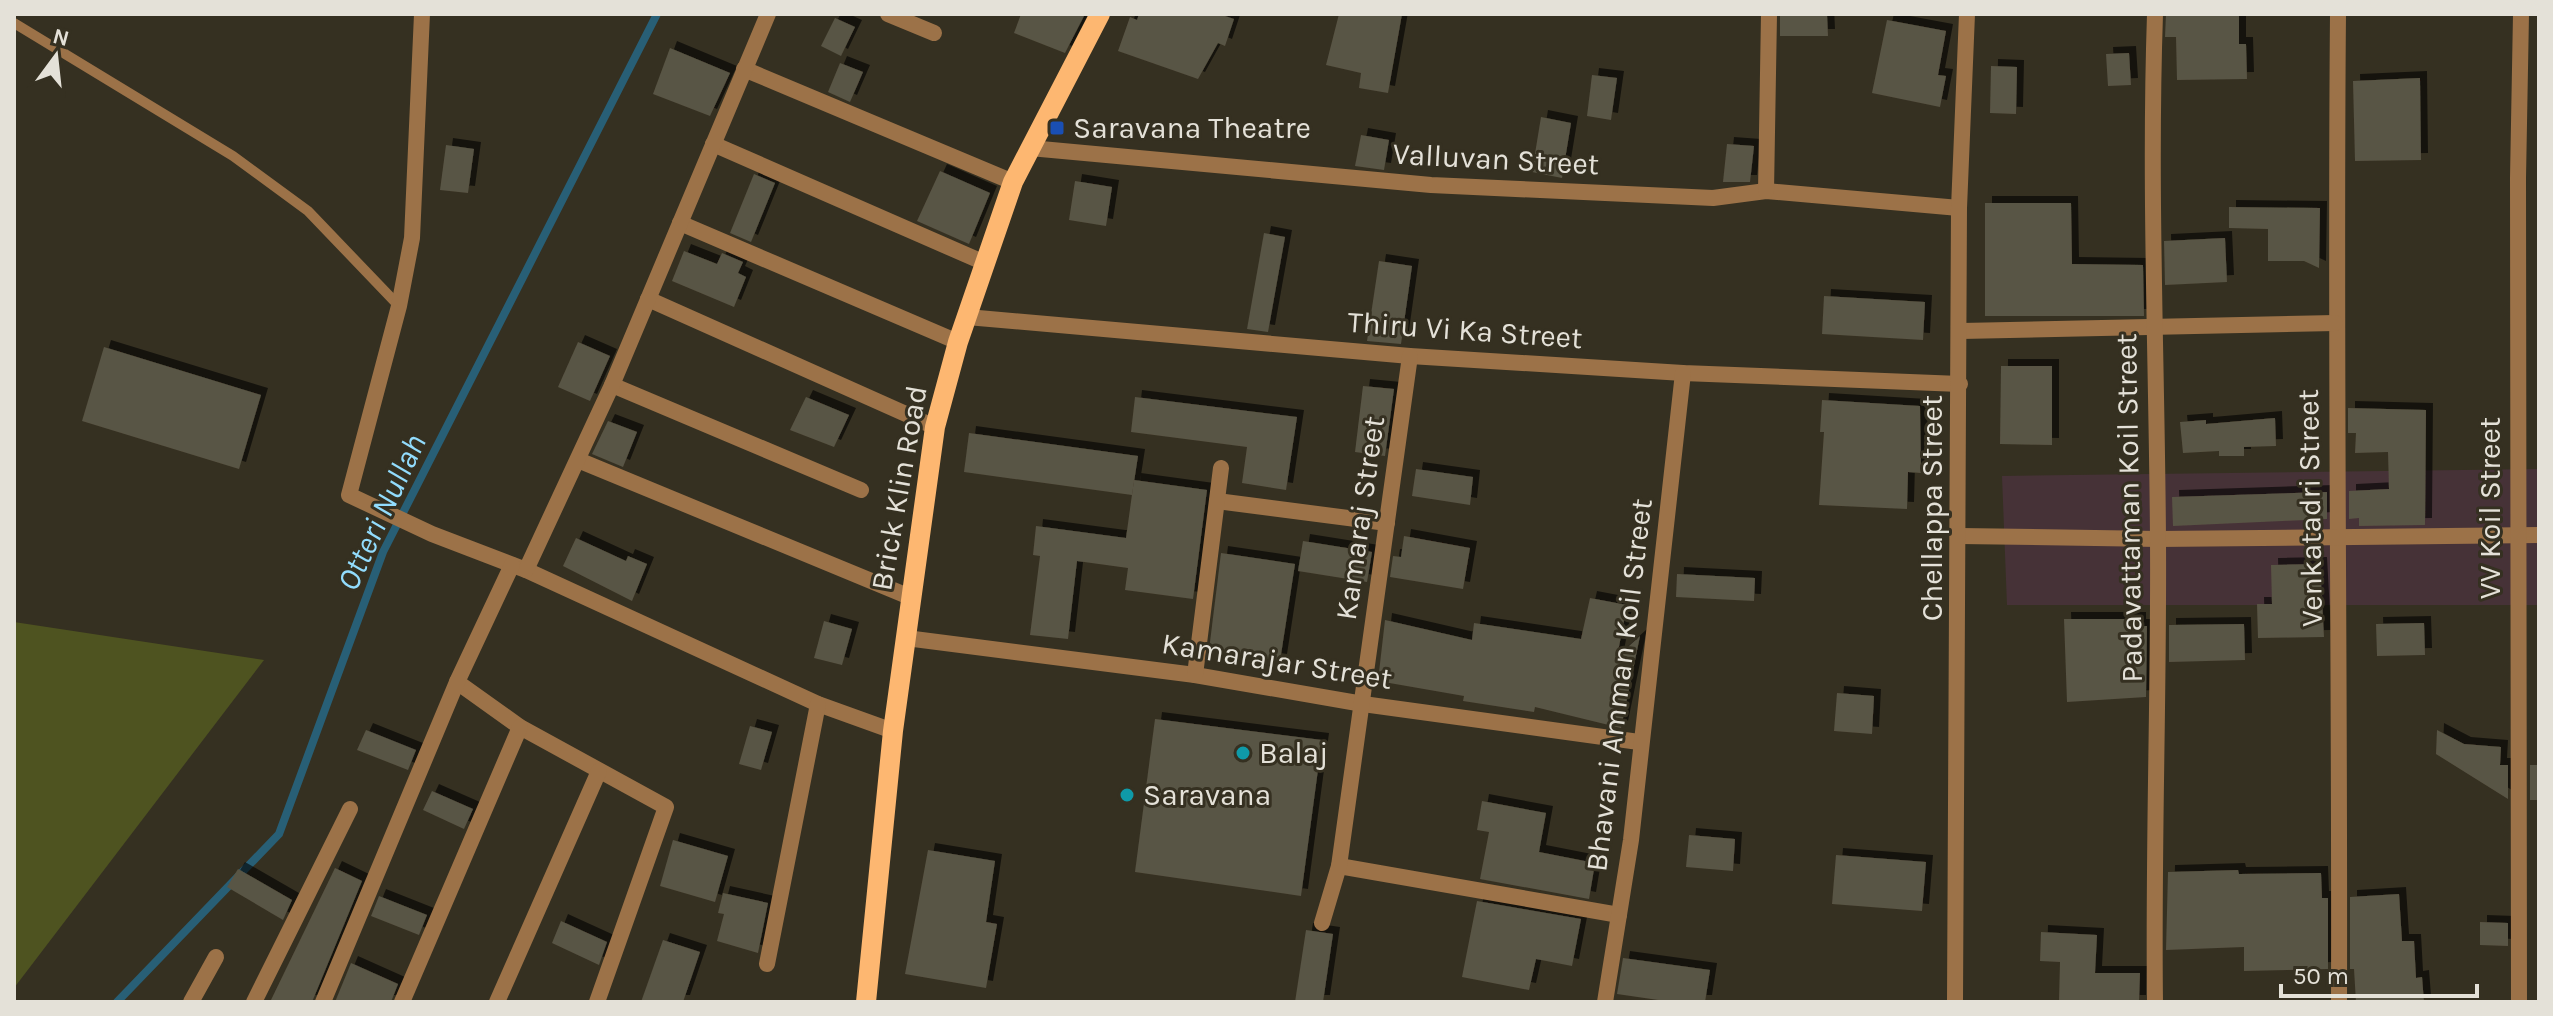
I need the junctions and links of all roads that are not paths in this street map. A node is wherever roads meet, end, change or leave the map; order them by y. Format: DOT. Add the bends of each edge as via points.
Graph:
graph roads {
  1 [pos="422,14"];
  2 [pos="768,14"];
  3 [pos="888,14"];
  4 [pos="1100,14"];
  5 [pos="1769,14"];
  6 [pos="1967,14"];
  7 [pos="2155,14"];
  8 [pos="2338,14"];
  9 [pos="2521,14"];
  10 [pos="14,23"];
  11 [pos="934,33"];
  12 [pos="744,69"];
  13 [pos="713,144"];
  14 [pos="1030,148"];
  15 [pos="1013,182"];
  16 [pos="1766,191"];
  17 [pos="1959,208"];
  18 [pos="680,223"];
  19 [pos="985,263"];
  20 [pos="648,299"];
  21 [pos="399,306"];
  22 [pos="967,317"];
  23 [pos="2335,323"];
  24 [pos="2155,327"];
  25 [pos="1961,331"];
  26 [pos="958,342"];
  27 [pos="1410,356"];
  28 [pos="1683,373"];
  29 [pos="1960,384"];
  30 [pos="612,385"];
  31 [pos="935,427"];
  32 [pos="578,460"];
  33 [pos="1221,468"];
  34 [pos="861,490"];
  35 [pos="1217,501"];
  36 [pos="1387,523"];
  37 [pos="2539,535"];
  38 [pos="1960,536"];
  39 [pos="2341,536"];
  40 [pos="2518,536"];
  41 [pos="2158,539"];
  42 [pos="519,567"];
  43 [pos="910,597"];
  44 [pos="906,638"];
  45 [pos="1195,675"];
  46 [pos="457,682"];
  47 [pos="818,704"];
  48 [pos="1363,704"];
  49 [pos="520,727"];
  50 [pos="893,731"];
  51 [pos="1639,742"];
  52 [pos="599,771"];
  53 [pos="350,809"];
  54 [pos="1339,866"];
  55 [pos="1619,915"];
  56 [pos="1322,923"];
  57 [pos="216,957"];
  58 [pos="767,964"];
  59 [pos="191,1002"];
  60 [pos="254,1002"];
  61 [pos="323,1002"];
  62 [pos="402,1002"];
  63 [pos="497,1002"];
  64 [pos="597,1002"];
  65 [pos="866,1002"];
  66 [pos="1605,1002"];
  67 [pos="1955,1002"];
  68 [pos="2155,1002"];
  69 [pos="2339,1002"];
  70 [pos="2519,1002"];
  1 -- 21 [label="street" via="412,238"];
  2 -- 12 [label="street"];
  3 -- 11 [label="street"];
  4 -- 14 [label="main road, Brick Klin Road"];
  5 -- 16 [label="street"];
  6 -- 17 [label="street, Chellappa Street"];
  7 -- 24 [label="street, Padavattaman Koil Street"];
  8 -- 23 [label="street, Venkatadri Street"];
  9 -- 40 [label="street, VV Koil Street"];
  10 -- 21 [label="lane" via="233,156 296,201"];
  12 -- 13 [label="street"];
  12 -- 15 [label="street"];
  13 -- 18 [label="street"];
  13 -- 19 [label="street"];
  14 -- 15 [label="main road, Brick Klin Road"];
  14 -- 16 [label="street, Valluvan Street" via="1431,185 1713,198"];
  15 -- 19 [label="main road, Brick Klin Road"];
  16 -- 17 [label="street, Valluvan Street"];
  17 -- 25 [label="street, Chellappa Street"];
  18 -- 20 [label="street"];
  18 -- 26 [label="street"];
  19 -- 22 [label="main road, Brick Klin Road"];
  20 -- 30 [label="street"];
  20 -- 31 [label="street"];
  21 -- 42 [label="street" via="349,495"];
  22 -- 26 [label="main road, Brick Klin Road"];
  22 -- 27 [label="street, Thiru Vi Ka Street"];
  23 -- 24 [label="street"];
  23 -- 39 [label="street, Venkatadri Street"];
  24 -- 25 [label="street"];
  24 -- 41 [label="street, Padavattaman Koil Street"];
  25 -- 29 [label="street, Chellappa Street"];
  26 -- 31 [label="main road, Brick Klin Road"];
  27 -- 28 [label="street, Thiru Vi Ka Street"];
  27 -- 36 [label="street, Kamaraj Street"];
  28 -- 29 [label="street, Thiru Vi Ka Street"];
  28 -- 51 [label="street, Bhavani Amman Koil Street"];
  29 -- 38 [label="street, Chellappa Street"];
  30 -- 32 [label="street"];
  30 -- 34 [label="street"];
  31 -- 43 [label="main road, Brick Klin Road"];
  32 -- 42 [label="street"];
  32 -- 43 [label="street"];
  33 -- 35 [label="street"];
  35 -- 36 [label="street"];
  35 -- 45 [label="street"];
  36 -- 48 [label="street, Kamaraj Street"];
  37 -- 40 [label="street"];
  38 -- 41 [label="street"];
  38 -- 67 [label="street, Chellappa Street"];
  39 -- 40 [label="street"];
  39 -- 41 [label="street"];
  39 -- 69 [label="street, Venkatadri Street"];
  40 -- 70 [label="street, VV Koil Street"];
  41 -- 68 [label="street, Padavattaman Koil Street"];
  42 -- 46 [label="street"];
  42 -- 47 [label="street"];
  43 -- 44 [label="main road, Brick Klin Road"];
  44 -- 45 [label="street, Kamarajar Street"];
  44 -- 50 [label="main road, Brick Klin Road"];
  45 -- 48 [label="street, Kamarajar Street"];
  46 -- 49 [label="street"];
  46 -- 61 [label="street"];
  47 -- 50 [label="street"];
  47 -- 58 [label="street"];
  48 -- 51 [label="street, Kamarajar Street"];
  48 -- 54 [label="street, Kamaraj Street"];
  49 -- 52 [label="street"];
  49 -- 62 [label="street"];
  50 -- 65 [label="main road, Brick Klin Road"];
  51 -- 55 [label="street, Bhavani Amman Koil Street"];
  52 -- 63 [label="street"];
  52 -- 64 [label="street" via="666,807"];
  53 -- 60 [label="street"];
  54 -- 55 [label="street"];
  54 -- 56 [label="street, Kamaraj Street"];
  55 -- 66 [label="street, Bhavani Amman Koil Street"];
  57 -- 59 [label="street"];
}
